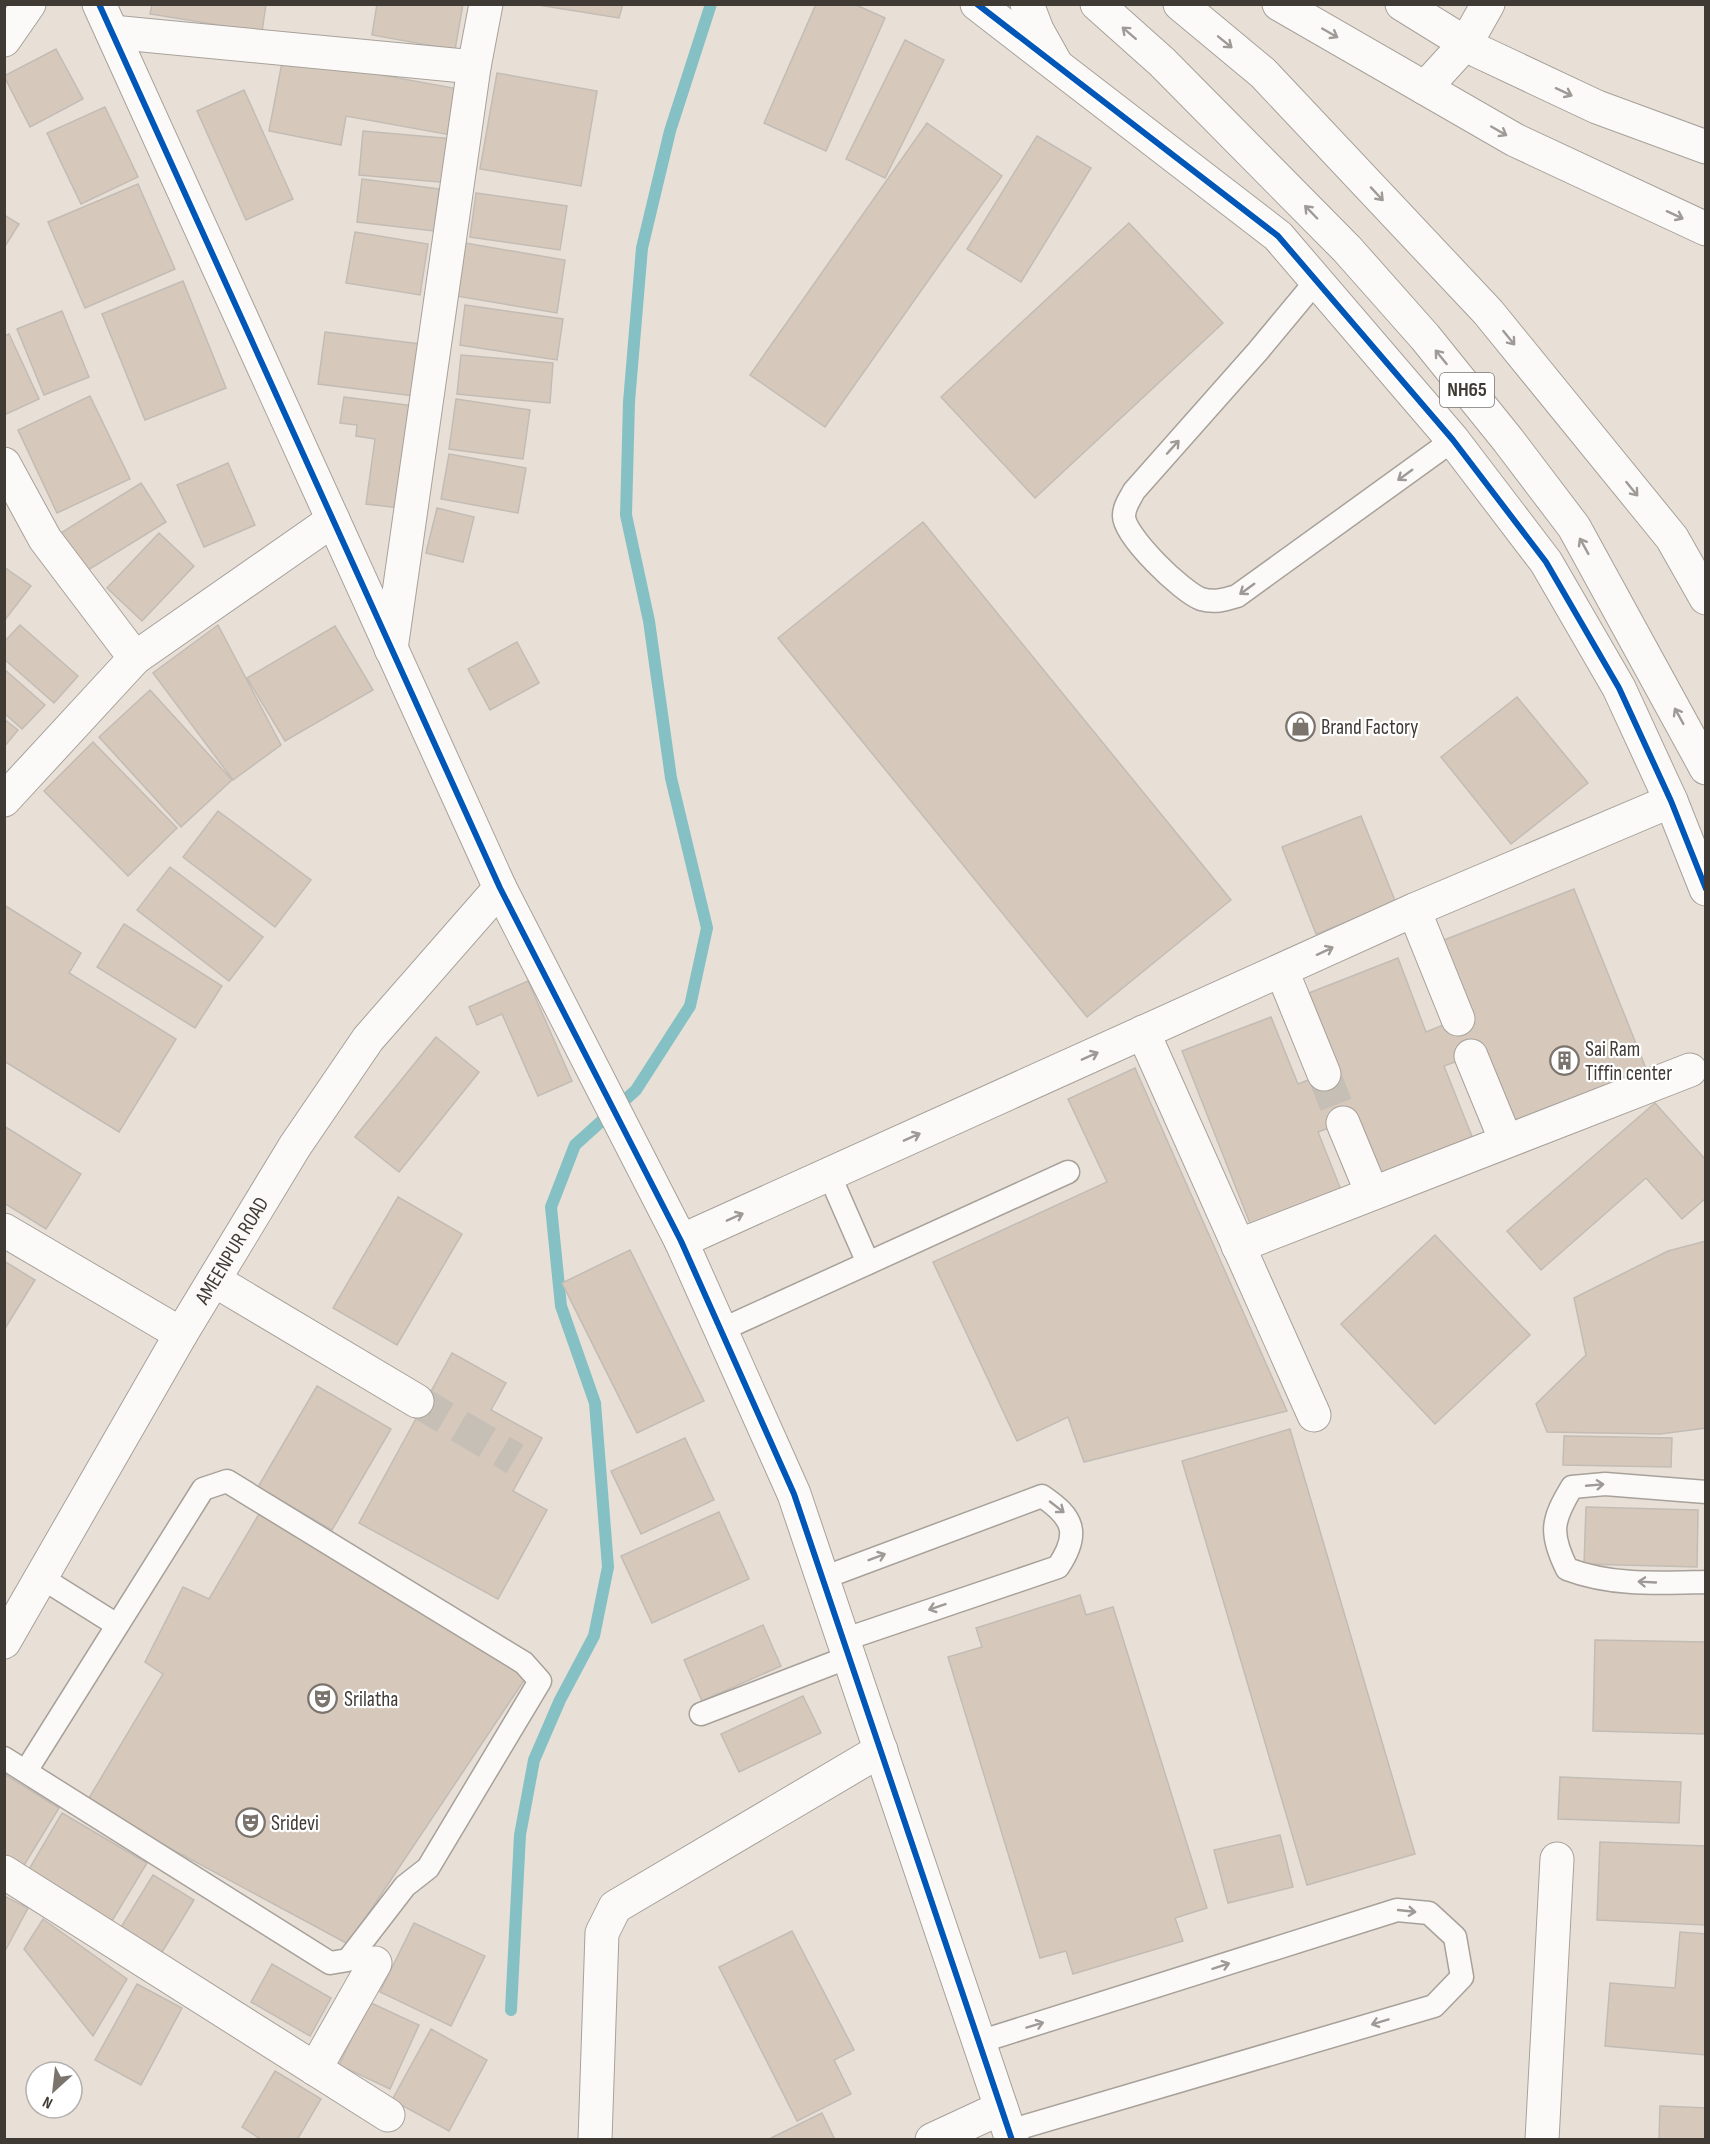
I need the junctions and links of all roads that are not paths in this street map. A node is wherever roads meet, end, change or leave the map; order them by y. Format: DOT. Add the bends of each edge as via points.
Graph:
graph roads {
  1 [pos="29,4"];
  2 [pos="486,4"];
  3 [pos="977,4"];
  4 [pos="1027,4"];
  5 [pos="1097,4"];
  6 [pos="1180,4"];
  7 [pos="1402,4"];
  8 [pos="1488,4"];
  9 [pos="1281,5"];
  10 [pos="105,18"];
  11 [pos="4,40"];
  12 [pos="1466,44"];
  13 [pos="1056,64"];
  14 [pos="474,67"];
  15 [pos="1425,88"];
  16 [pos="1706,147"];
  17 [pos="1706,230"];
  18 [pos="1317,280"];
  19 [pos="1453,440"];
  20 [pos="4,464"];
  21 [pos="333,520"];
  22 [pos="1706,598"];
  23 [pos="391,649"];
  24 [pos="135,658"];
  25 [pos="1706,768"];
  26 [pos="4,800"];
  27 [pos="1671,801"];
  28 [pos="500,888"];
  29 [pos="1706,889"];
  30 [pos="1414,910"];
  31 [pos="1282,971"];
  32 [pos="1458,1019"];
  33 [pos="1143,1032"];
  34 [pos="1471,1056"];
  35 [pos="1690,1070"];
  36 [pos="1324,1074"];
  37 [pos="1343,1123"];
  38 [pos="1506,1141"];
  39 [pos="1068,1172"];
  40 [pos="829,1174"];
  41 [pos="1372,1193"];
  42 [pos="4,1230"];
  43 [pos="681,1241"];
  44 [pos="1238,1246"];
  45 [pos="868,1263"];
  46 [pos="214,1280"];
  47 [pos="721,1330"];
  48 [pos="181,1334"];
  49 [pos="417,1401"];
  50 [pos="1314,1415"];
  51 [pos="1706,1492"];
  52 [pos="42,1578"];
  53 [pos="823,1578"];
  54 [pos="1706,1582"];
  55 [pos="13,1608"];
  56 [pos="117,1625"];
  57 [pos="4,1642"];
  58 [pos="846,1648"];
  59 [pos="701,1714"];
  60 [pos="881,1750"];
  61 [pos="4,1758"];
  62 [pos="26,1772"];
  63 [pos="1557,1859"];
  64 [pos="4,1872"];
  65 [pos="375,1963"];
  66 [pos="979,2042"];
  67 [pos="315,2069"];
  68 [pos="388,2115"];
  69 [pos="1008,2126"];
  70 [pos="595,2139"];
  71 [pos="932,2139"];
  72 [pos="1542,2139"];
  1 -- 11 [label="main road"];
  2 -- 14 [label="main road"];
  3 -- 13 [label="main road"];
  4 -- 13 [label="main road"];
  25 -- 5 [label="main road, NH65, one-way" via="1574,527 1508,440 1347,249 1162,62"];
  6 -- 22 [label="main road, one-way" via="1263,73 1488,312 1672,538"];
  7 -- 12 [label="main road"];
  8 -- 12 [label="main road"];
  9 -- 15 [label="main road, one-way"];
  10 -- 14 [label="main road"];
  10 -- 21 [label="main road"];
  12 -- 15 [label="main road"];
  12 -- 16 [label="main road, one-way" via="1597,107"];
  13 -- 18 [label="main road" via="1278,236"];
  14 -- 23 [label="main road"];
  15 -- 17 [label="main road, one-way" via="1515,140"];
  18 -- 19 [label="main road"];
  19 -- 18 [label="lane, one-way" via="1237,596 1219,602 1200,598 1179,586 1138,541 1124,518 1134,490"];
  19 -- 27 [label="main road" via="1546,562 1619,688"];
  20 -- 24 [label="main road" via="45,539"];
  21 -- 23 [label="main road"];
  21 -- 24 [label="main road"];
  23 -- 28 [label="main road"];
  24 -- 26 [label="main road"];
  27 -- 29 [label="main road"];
  27 -- 30 [label="main road"];
  28 -- 43 [label="main road"];
  28 -- 46 [label="main road, AMEENPUR ROAD" via="368,1039 294,1146"];
  31 -- 30 [label="main road, one-way"];
  30 -- 32 [label="main road"];
  31 -- 33 [label="main road"];
  31 -- 36 [label="main road"];
  40 -- 33 [label="main road, one-way"];
  33 -- 44 [label="main road"];
  34 -- 38 [label="main road"];
  35 -- 38 [label="main road"];
  37 -- 41 [label="main road"];
  38 -- 41 [label="main road"];
  39 -- 45 [label="lane"];
  43 -- 40 [label="main road, one-way"];
  40 -- 45 [label="lane"];
  41 -- 44 [label="main road"];
  42 -- 48 [label="main road"];
  43 -- 47 [label="main road"];
  44 -- 50 [label="main road"];
  45 -- 47 [label="lane"];
  46 -- 48 [label="main road, AMEENPUR ROAD"];
  46 -- 49 [label="main road"];
  47 -- 53 [label="main road" via="794,1494"];
  48 -- 52 [label="main road, AMEENPUR ROAD"];
  54 -- 51 [label="lane, one-way" via="1594,1579 1566,1569 1556,1548 1555,1515 1572,1487 1605,1484"];
  52 -- 55 [label="main road, AMEENPUR ROAD"];
  52 -- 56 [label="lane"];
  53 -- 58 [label="main road"];
  53 -- 58 [label="lane, one-way" via="1042,1496 1064,1511 1071,1532 1068,1551 1058,1567"];
  55 -- 57 [label="main road, AMEENPUR ROAD"];
  56 -- 62 [label="lane"];
  56 -- 62 [label="lane" via="203,1489 227,1481 524,1663 540,1681 428,1868 405,1886 348,1960 330,1963"];
  58 -- 59 [label="lane"];
  58 -- 60 [label="main road"];
  60 -- 66 [label="main road"];
  60 -- 70 [label="main road" via="615,1907 602,1933"];
  61 -- 62 [label="lane"];
  63 -- 72 [label="main road"];
  64 -- 67 [label="main road"];
  65 -- 67 [label="main road"];
  66 -- 69 [label="main road"];
  66 -- 69 [label="lane, one-way" via="1397,1910 1429,1913 1455,1937 1462,1977 1434,2006"];
  67 -- 68 [label="main road"];
  69 -- 71 [label="main road"];
}
